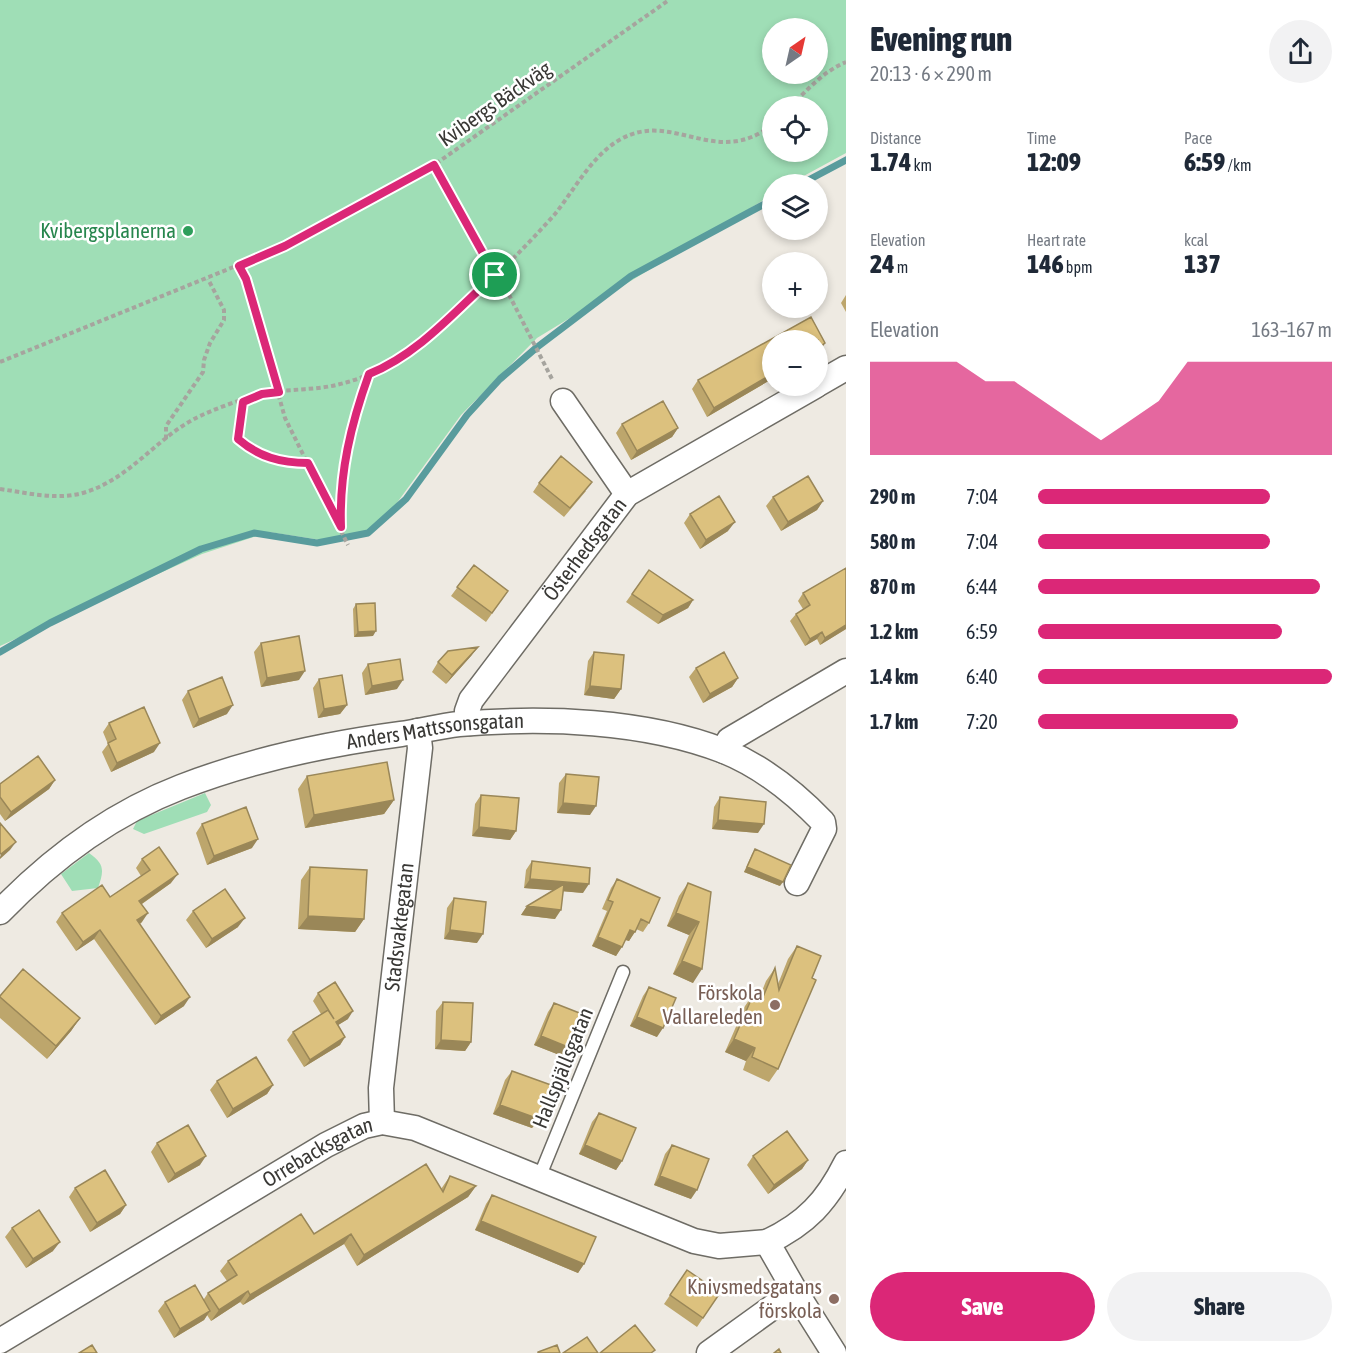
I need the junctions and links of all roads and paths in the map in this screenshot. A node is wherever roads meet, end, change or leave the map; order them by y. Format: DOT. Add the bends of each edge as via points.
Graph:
graph roads {
  1 [pos="669,0"];
  2 [pos="846,62"];
  3 [pos="800,96"];
  4 [pos="762,131"];
  5 [pos="434,165"];
  6 [pos="239,266"];
  7 [pos="495,275"];
  8 [pos="208,279"];
  9 [pos="0,362"];
  10 [pos="846,368"];
  11 [pos="369,374"];
  12 [pos="828,378"];
  13 [pos="279,392"];
  14 [pos="797,396"];
  15 [pos="563,401"];
  16 [pos="243,402"];
  17 [pos="166,440"];
  18 [pos="308,463"];
  19 [pos="0,489"];
  20 [pos="627,494"];
  21 [pos="341,527"];
  22 [pos="348,545"];
  23 [pos="846,671"];
  24 [pos="470,723"];
  25 [pos="418,731"];
  26 [pos="724,751"];
  27 [pos="797,883"];
  28 [pos="0,912"];
  29 [pos="623,972"];
  30 [pos="382,1122"];
  31 [pos="846,1163"];
  32 [pos="540,1178"];
  33 [pos="766,1242"];
  34 [pos="795,1291"];
  35 [pos="0,1341"];
  36 [pos="709,1353"];
  37 [pos="834,1353"];
  1 -- 5 [label="path, Kvibergs Bäckväg"];
  2 -- 3 [label="path"];
  4 -- 7 [label="path" via="745,141 727,144 648,130 617,141"];
  5 -- 6 [label="path, Kvibergs Bäckväg" via="285,246"];
  5 -- 7 [label="path"];
  6 -- 8 [label="path, Kvibergs Bäckväg"];
  6 -- 13 [label="path"];
  7 -- 11 [label="path" via="412,350"];
  7 -- 15 [label="path" via="511,297"];
  8 -- 9 [label="path, Kvibergs Bäckväg"];
  8 -- 17 [label="path" via="224,310 224,320 210,343 203,372 166,426"];
  10 -- 12 [label="street, Österhedsgatan"];
  11 -- 13 [label="path" via="343,384"];
  11 -- 21 [label="path" via="344,456"];
  13 -- 16 [label="path"];
  13 -- 18 [label="path" via="285,418"];
  14 -- 20 [label="street, Österhedsgatan"];
  15 -- 20 [label="street"];
  16 -- 17 [label="path" via="194,419"];
  16 -- 18 [label="path" via="238,439 262,456"];
  17 -- 19 [label="path" via="111,483 83,493 48,496"];
  18 -- 21 [label="path"];
  20 -- 24 [label="street, Österhedsgatan" via="471,700 467,711"];
  21 -- 22 [label="path"];
  23 -- 26 [label="street" via="729,740"];
  24 -- 25 [label="street, Anders Mattssonsgatan"];
  24 -- 26 [label="street, Anders Mattssonsgatan" via="586,722 654,731"];
  25 -- 28 [label="street, Anders Mattssonsgatan" via="281,754 180,787 96,830 37,874"];
  25 -- 30 [label="street, Stadsvaktegatan" via="420,748 381,1088"];
  26 -- 27 [label="street, Anders Mattssonsgatan" via="784,788 823,822 824,829"];
  29 -- 32 [label="lane, Hallspjällsgatan"];
  30 -- 32 [label="street, Orrebacksgatan" via="415,1128"];
  30 -- 35 [label="street, Orrebacksgatan" via="364,1126 326,1145"];
  31 -- 33 [label="street" via="819,1208 785,1234"];
  32 -- 33 [label="street, Orrebacksgatan" via="694,1241 719,1246"];
  33 -- 34 [label="street"];
  34 -- 36 [label="street"];
  34 -- 37 [label="street"];
}
